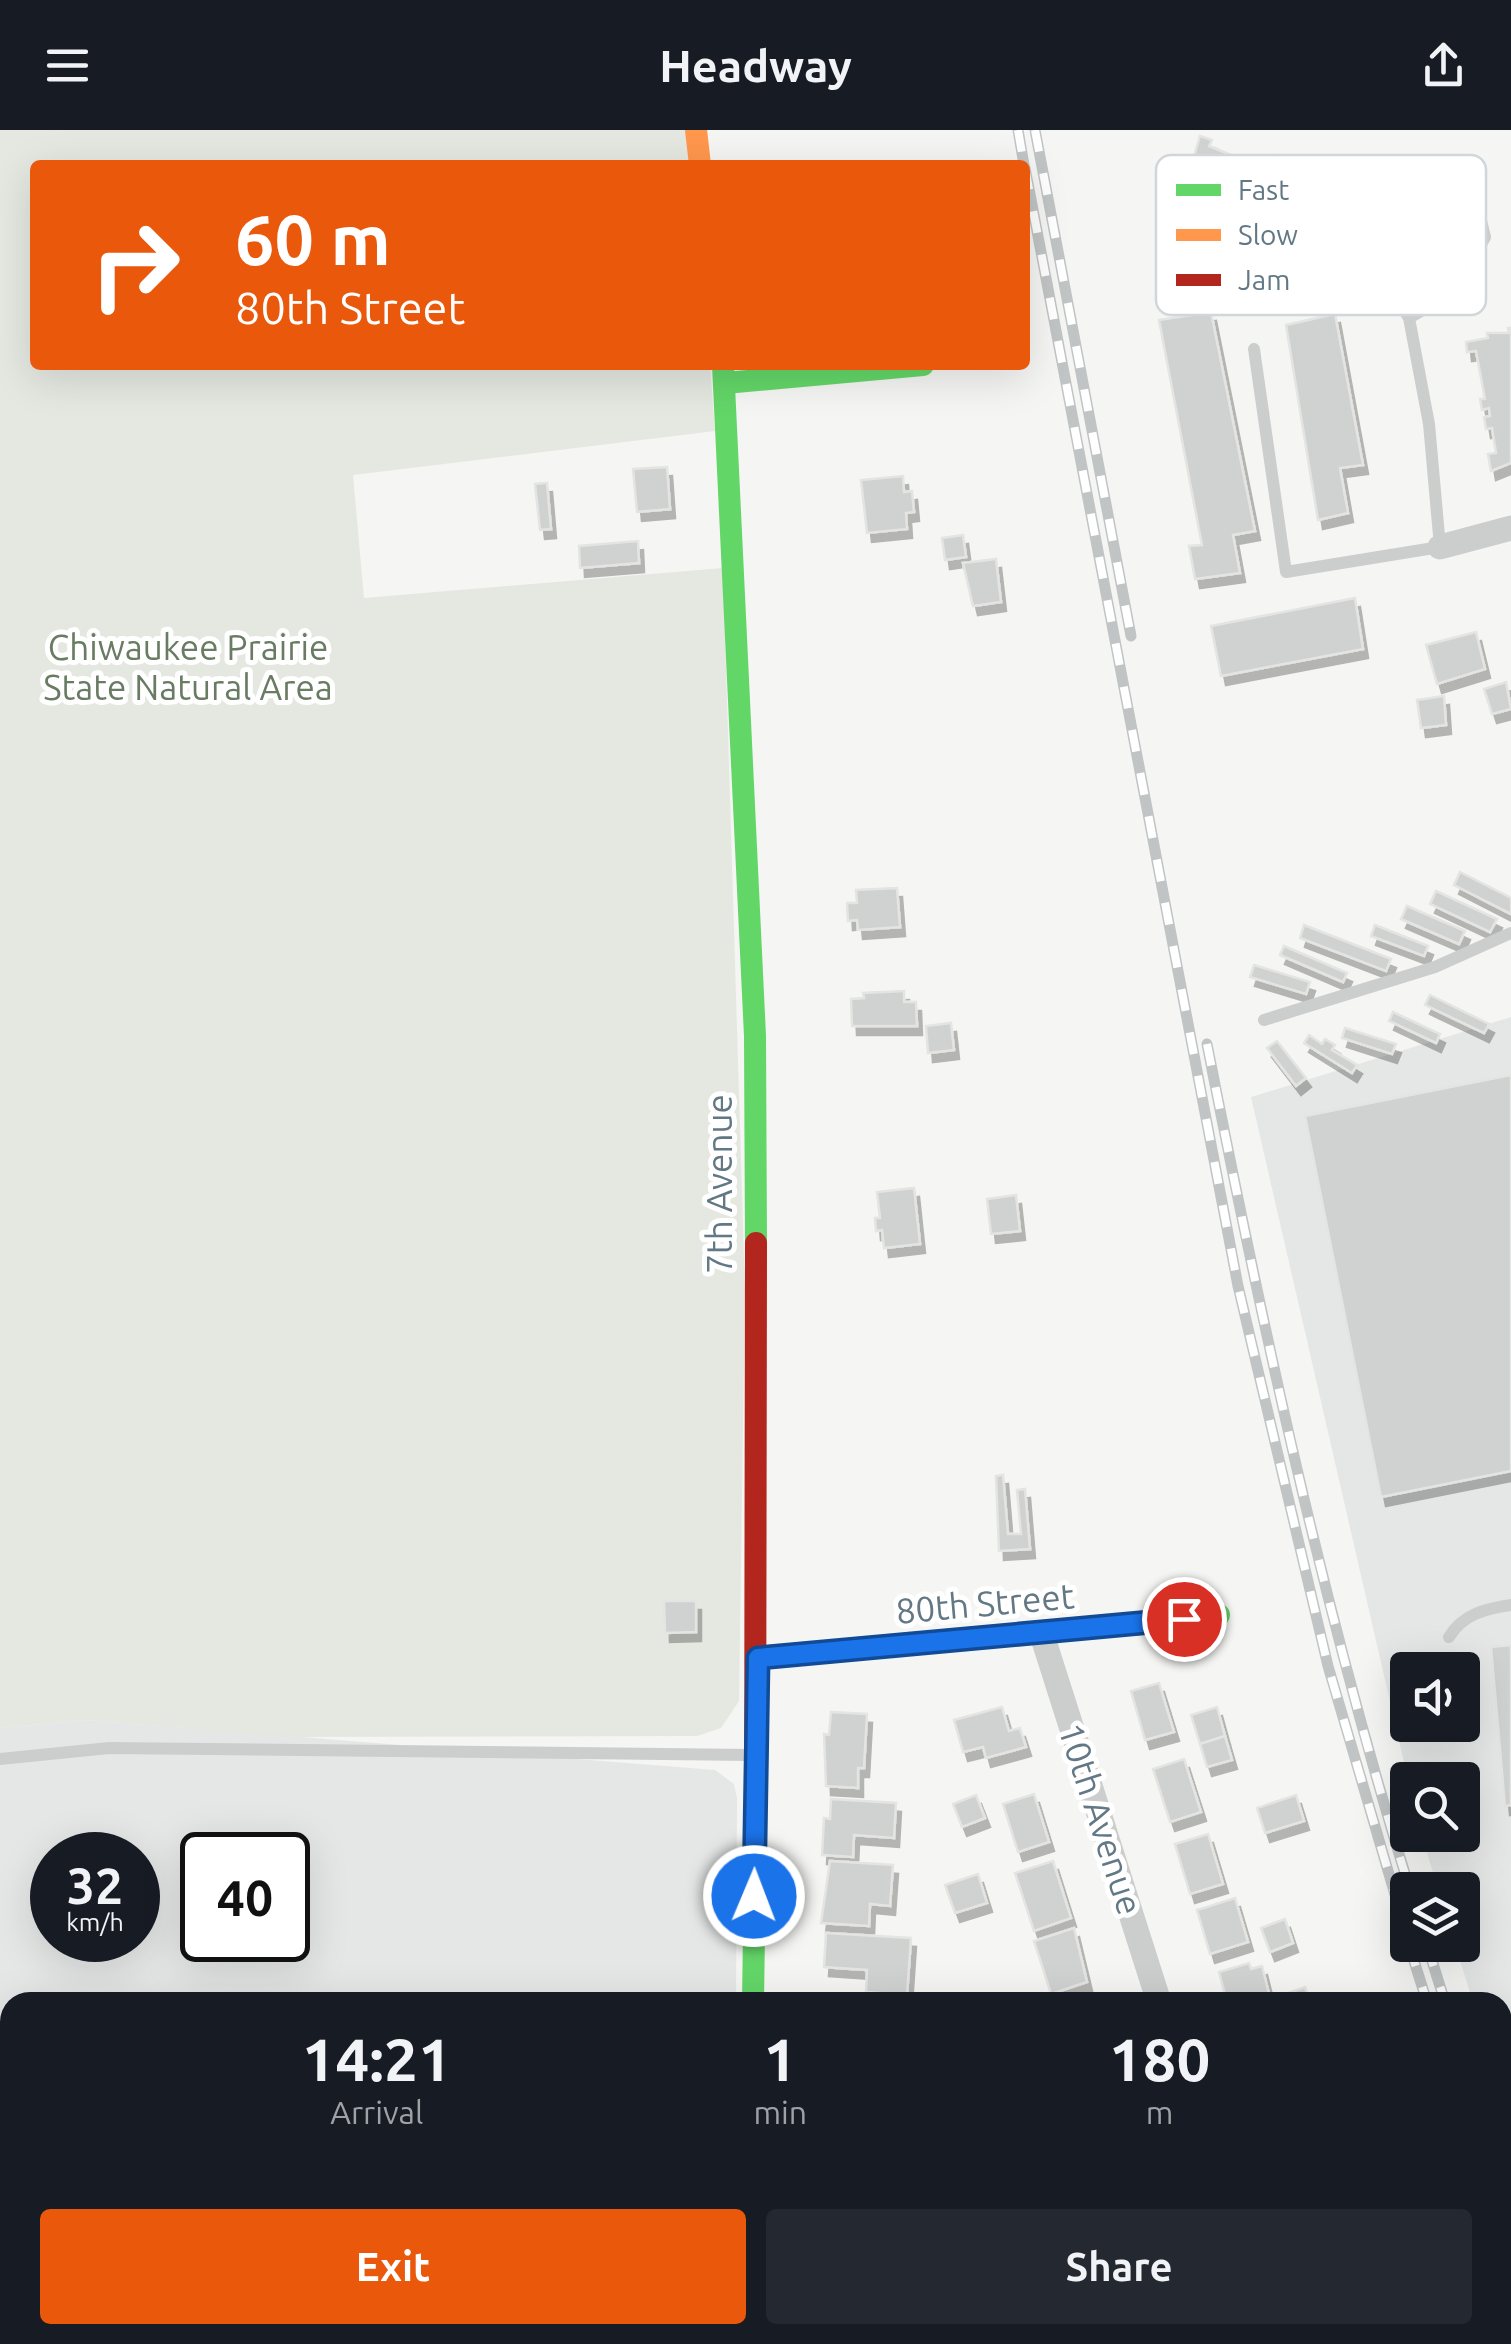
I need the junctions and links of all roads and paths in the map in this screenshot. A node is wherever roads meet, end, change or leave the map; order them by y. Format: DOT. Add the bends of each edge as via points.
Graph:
graph roads {
  1 [pos="696,130"];
  2 [pos="699,160"];
  3 [pos="1407,315"];
  4 [pos="1414,315"];
  5 [pos="1409,318"];
  6 [pos="1254,349"];
  7 [pos="813,370"];
  8 [pos="724,374"];
  9 [pos="1511,528"];
  10 [pos="1440,546"];
  11 [pos="1511,933"];
  12 [pos="1264,1020"];
  13 [pos="1511,1605"];
  14 [pos="1219,1614"];
  15 [pos="1042,1635"];
  16 [pos="1449,1637"];
  17 [pos="758,1658"];
  18 [pos="756,1755"];
  19 [pos="0,1759"];
  20 [pos="753,1992"];
  21 [pos="1156,1992"];
  1 -- 2 [label="street"];
  3 -- 5 [label="lane"];
  4 -- 5 [label="lane"];
  5 -- 10 [label="lane" via="1429,424"];
  6 -- 10 [label="lane" via="1286,572"];
  7 -- 8 [label="street"];
  8 -- 17 [label="street, 7th Avenue" via="754,1036"];
  9 -- 10 [label="street"];
  11 -- 12 [label="lane" via="1435,967"];
  13 -- 16 [label="lane" via="1458,1621"];
  14 -- 15 [label="street, 80th Street"];
  15 -- 17 [label="street, 80th Street"];
  15 -- 21 [label="street, 10th Avenue"];
  17 -- 18 [label="street, 7th Avenue"];
  18 -- 19 [label="lane" via="109,1748"];
  18 -- 20 [label="street, 7th Avenue"];
}
